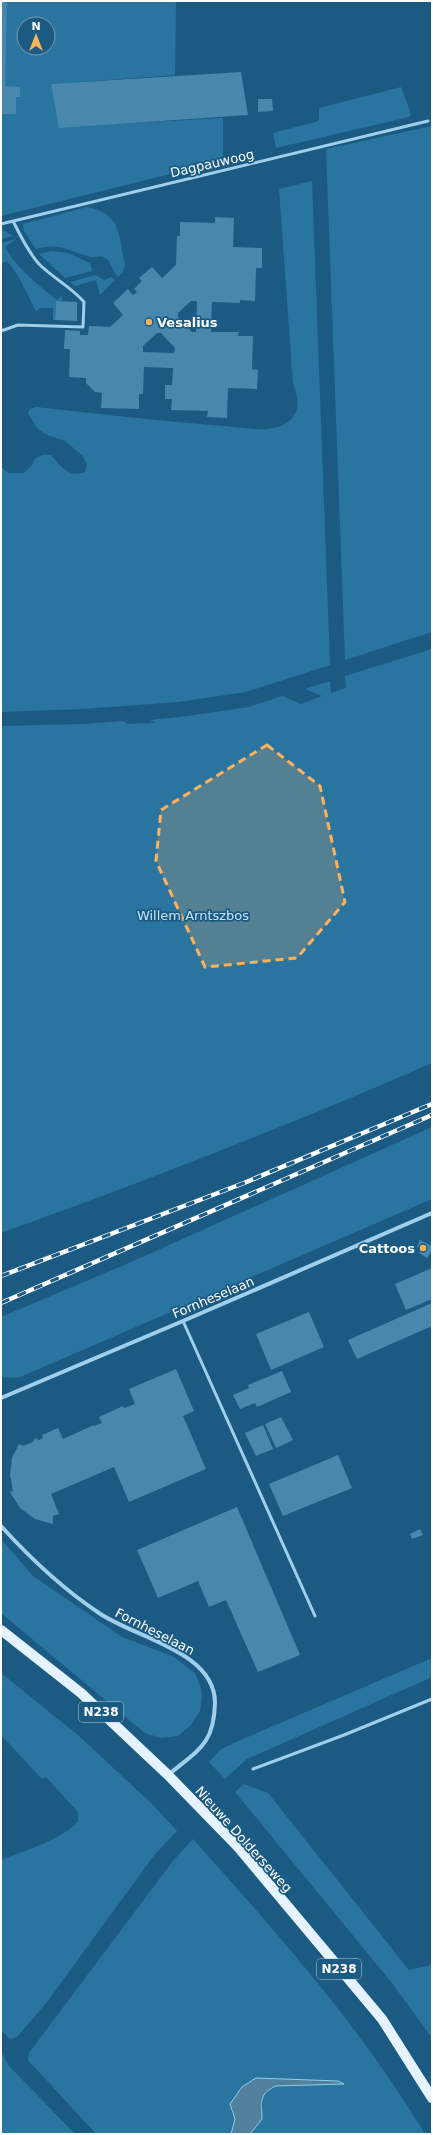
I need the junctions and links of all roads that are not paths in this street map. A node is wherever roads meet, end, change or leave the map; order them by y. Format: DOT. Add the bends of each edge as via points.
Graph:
graph roads {
  1 [pos="428,121"];
  2 [pos="13,221"];
  3 [pos="1,224"];
  4 [pos="1,331"];
  5 [pos="432,1213"];
  6 [pos="183,1321"];
  7 [pos="1,1398"];
  8 [pos="1,1526"];
  9 [pos="315,1616"];
  10 [pos="1,1630"];
  11 [pos="432,1698"];
  12 [pos="253,1770"];
  13 [pos="168,1775"];
  14 [pos="432,2098"];
  1 -- 2 [label="lane, Dagpauwoog"];
  2 -- 3 [label="lane, Dagpauwoog"];
  2 -- 4 [label="lane" via="24,243 39,263 84,302 83,327 18,325"];
  5 -- 6 [label="street, Fornheselaan"];
  6 -- 7 [label="street, Fornheselaan"];
  6 -- 9 [label="lane"];
  8 -- 13 [label="street, Fornheselaan" via="55,1579 98,1613 125,1629 174,1650 204,1670 212,1683 215,1696 213,1725 208,1740"];
  10 -- 13 [label="main road, Nieuwe Dolderseweg / N238" via="81,1693"];
  11 -- 12 [label="lane"];
  13 -- 14 [label="main road, Nieuwe Dolderseweg / N238" via="238,1847 382,2020"];
}
